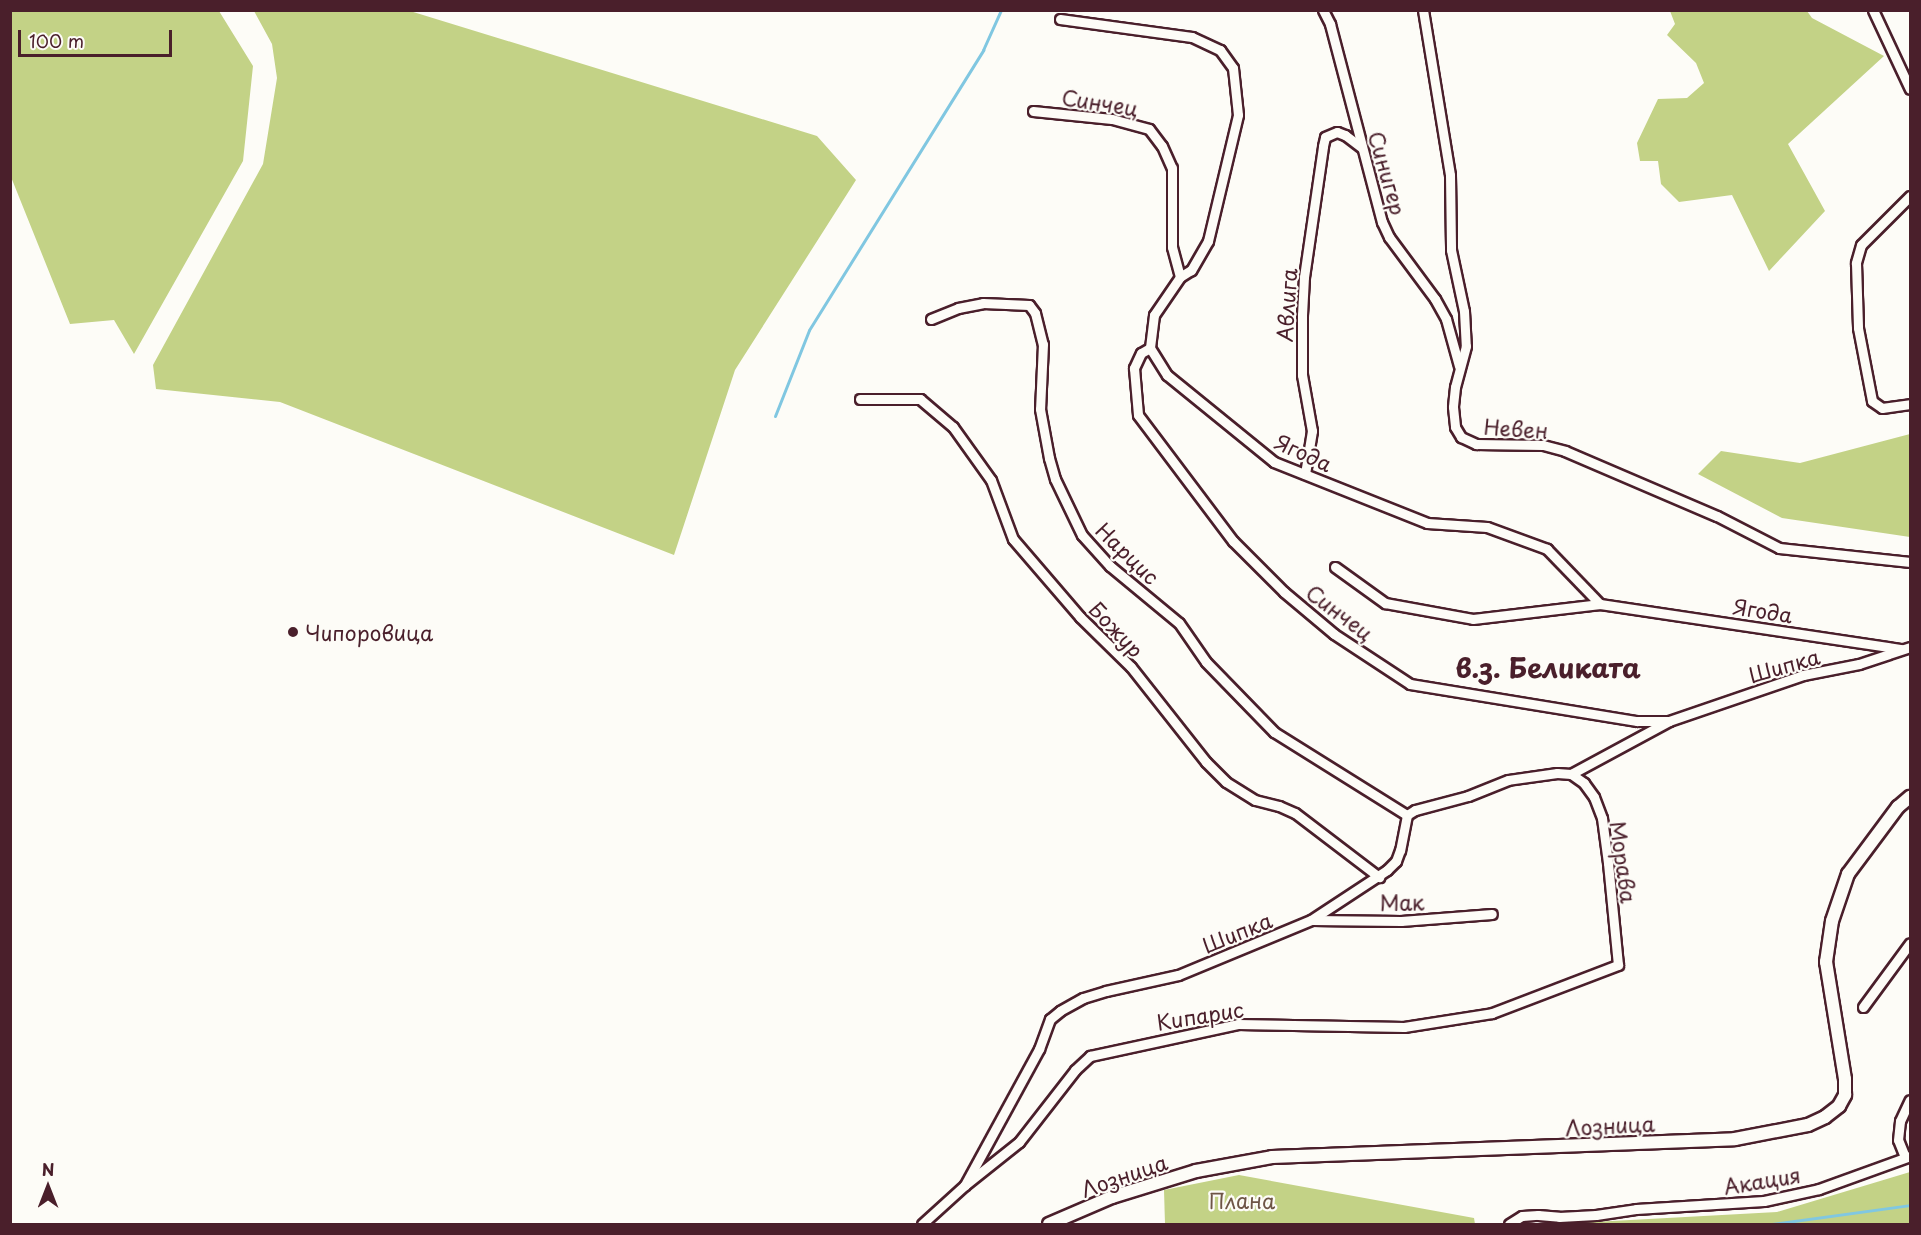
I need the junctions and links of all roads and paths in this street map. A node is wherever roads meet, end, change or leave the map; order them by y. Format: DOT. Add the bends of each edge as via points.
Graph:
graph roads {
  1 [pos="1323,10"];
  2 [pos="1423,10"];
  3 [pos="1873,10"];
  4 [pos="1059,19"];
  5 [pos="1911,88"];
  6 [pos="1033,111"];
  7 [pos="1362,148"];
  8 [pos="1911,196"];
  9 [pos="1180,277"];
  10 [pos="931,319"];
  11 [pos="1150,348"];
  12 [pos="1459,366"];
  13 [pos="860,399"];
  14 [pos="1911,404"];
  15 [pos="1305,474"];
  16 [pos="1911,562"];
  17 [pos="1335,567"];
  18 [pos="1600,604"];
  19 [pos="1906,648"];
  20 [pos="1668,721"];
  21 [pos="1571,774"];
  22 [pos="1911,798"];
  23 [pos="1407,815"];
  24 [pos="1379,877"];
  25 [pos="1492,914"];
  26 [pos="1311,920"];
  27 [pos="1911,944"];
  28 [pos="1618,965"];
  29 [pos="1863,1007"];
  30 [pos="1911,1100"];
  31 [pos="1908,1156"];
  32 [pos="965,1185"];
  33 [pos="922,1224"];
  34 [pos="1049,1224"];
  35 [pos="1509,1224"];
  1 -- 7 [label="street, Синигер"];
  2 -- 12 [label="street, Невен" via="1450,175 1451,250 1464,311 1466,346"];
  3 -- 5 [label="street"];
  4 -- 9 [label="street" via="1192,38 1220,50 1233,69 1238,115 1208,241 1191,270"];
  6 -- 9 [label="street, Синчец" via="1112,119 1149,129 1172,168 1172,247"];
  7 -- 12 [label="street, Синигер" via="1382,222 1446,319"];
  7 -- 15 [label="street, Авлига" via="1337,132 1325,137 1304,277 1302,366 1312,431"];
  8 -- 14 [label="street" via="1861,245 1856,263 1858,328 1872,401 1882,408"];
  9 -- 11 [label="street" via="1154,315"];
  10 -- 23 [label="street, Нарцис" via="983,303 1029,305 1043,344 1040,409 1049,458 1082,535 1110,566 1179,623 1206,662 1274,732"];
  11 -- 15 [label="street, Ягода" via="1167,375 1274,462"];
  11 -- 20 [label="street, Синчец" via="1141,353 1134,368 1138,414 1233,541 1334,634 1410,684 1638,721"];
  12 -- 16 [label="street, Невен" via="1453,407 1455,426 1467,442 1543,444 1564,450 1717,516 1779,548"];
  13 -- 24 [label="street, Божур" via="920,399 952,427 991,480 1013,539 1080,617 1131,667 1206,762 1255,800 1295,813"];
  15 -- 18 [label="street, Ягода" via="1427,523 1487,527 1546,549"];
  17 -- 18 [label="street" via="1386,603 1473,619"];
  18 -- 19 [label="street, Ягода"];
  19 -- 20 [label="street, Шипка" via="1859,664 1794,678"];
  20 -- 21 [label="street"];
  21 -- 23 [label="street" via="1508,780"];
  21 -- 28 [label="street, Морава" via="1594,797 1602,818"];
  22 -- 34 [label="street, Лозница" via="1898,807 1848,874 1832,921 1826,962 1845,1095 1825,1117 1808,1125 1735,1139 1272,1157 1196,1171 1112,1197"];
  23 -- 24 [label="street, Шипка" via="1396,861"];
  24 -- 26 [label="street, Шипка"];
  25 -- 26 [label="street, Мак" via="1401,921"];
  26 -- 32 [label="street, Шипка" via="1178,975 1083,998 1060,1011 1050,1019 1039,1049"];
  27 -- 29 [label="street"];
  28 -- 32 [label="street, Кипарис" via="1492,1013 1404,1028 1238,1024 1090,1056 1019,1142"];
  30 -- 31 [label="street, Акация" via="1900,1121 1898,1140"];
  31 -- 35 [label="street, Акация" via="1819,1189 1764,1201 1596,1215 1522,1216"];
  32 -- 33 [label="street, Кипарис"];
}
